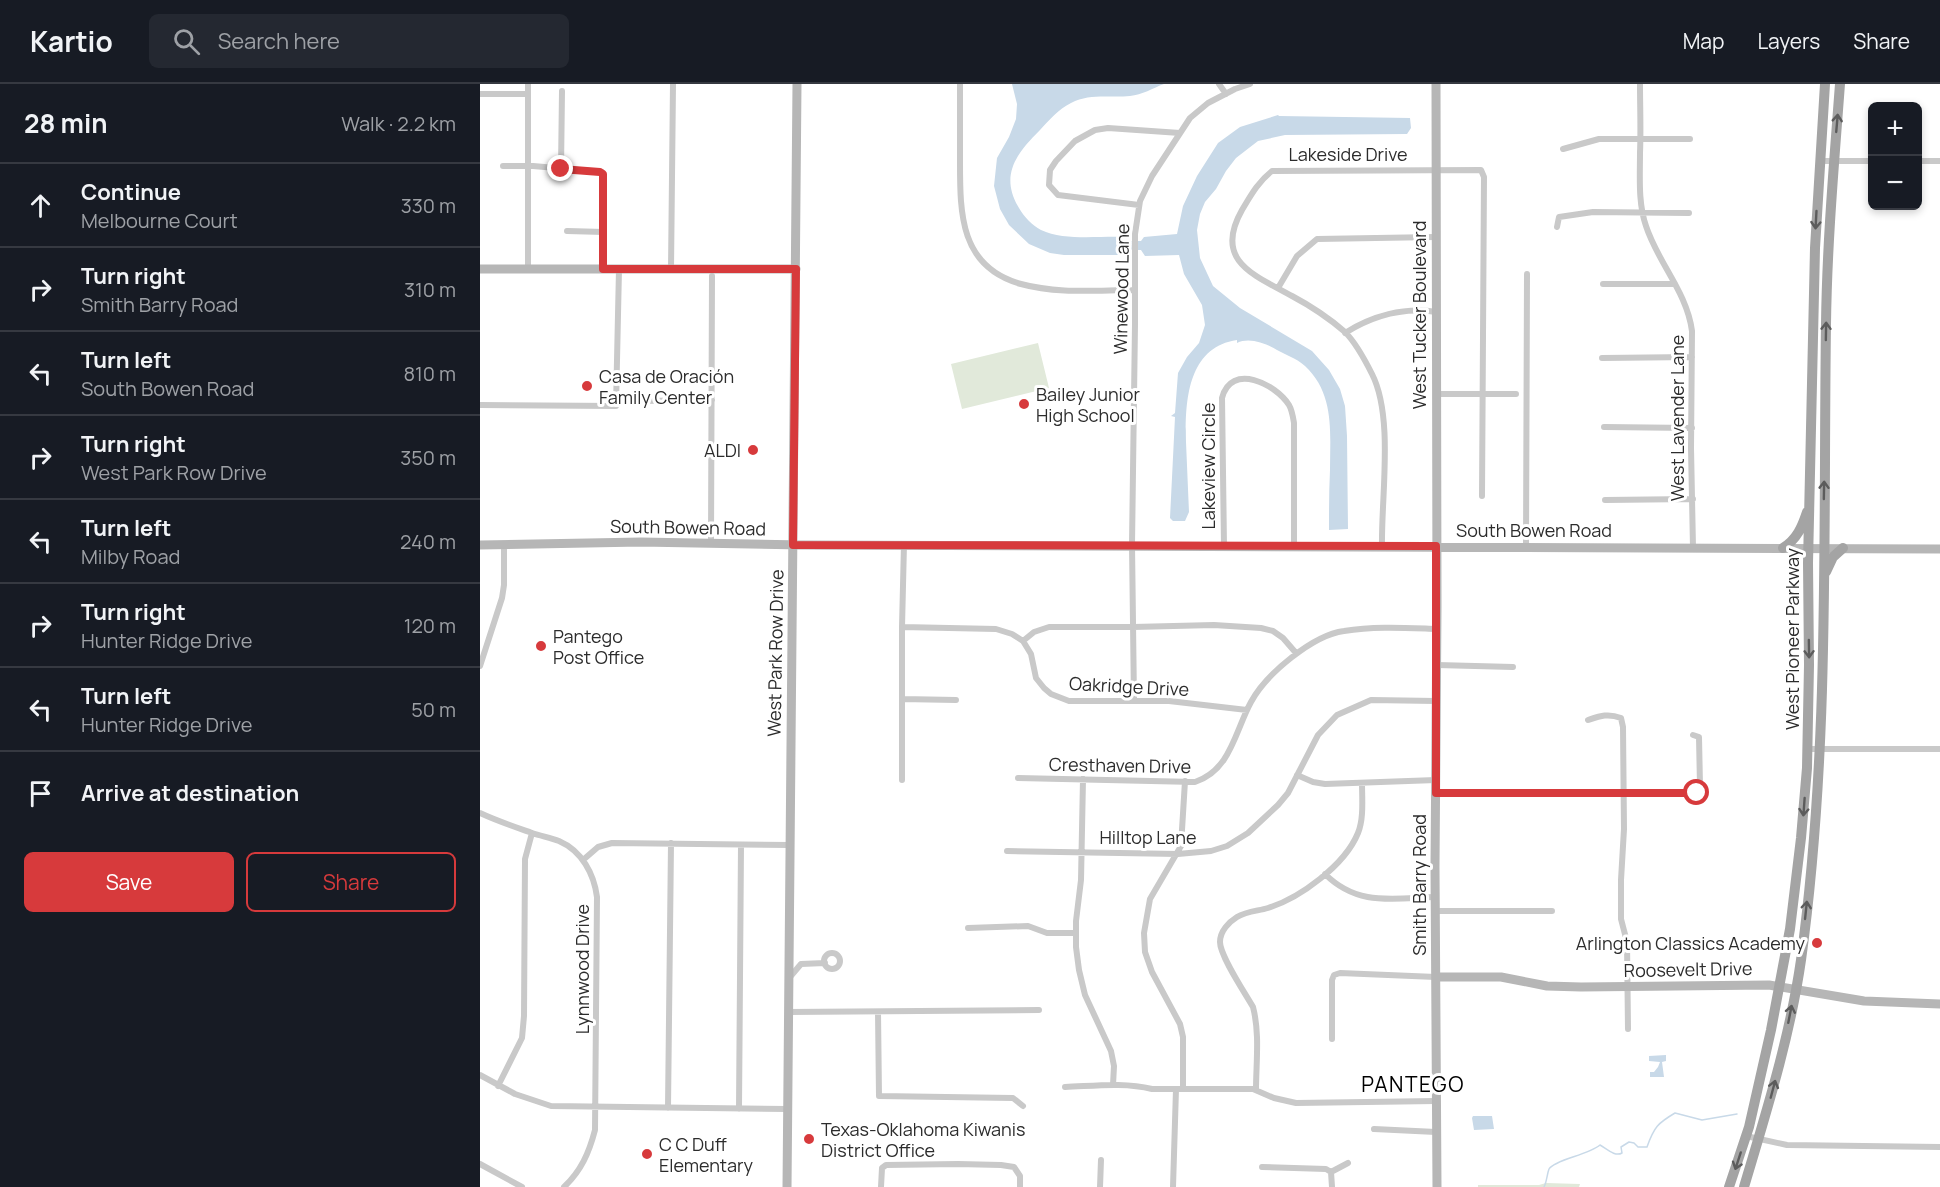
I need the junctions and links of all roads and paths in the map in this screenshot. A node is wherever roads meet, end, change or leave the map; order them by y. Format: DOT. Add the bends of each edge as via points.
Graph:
graph roads {
  1 [pos="528,84"];
  2 [pos="673,84"];
  3 [pos="797,84"];
  4 [pos="960,84"];
  5 [pos="1219,84"];
  6 [pos="1250,84"];
  7 [pos="1436,84"];
  8 [pos="1640,84"];
  9 [pos="1825,84"];
  10 [pos="1840,84"];
  11 [pos="562,91"];
  12 [pos="480,94"];
  13 [pos="528,94"];
  14 [pos="1226,94"];
  15 [pos="1180,133"];
  16 [pos="1641,140"];
  17 [pos="1690,140"];
  18 [pos="1563,149"];
  19 [pos="1819,161"];
  20 [pos="1834,161"];
  21 [pos="1868,161"];
  22 [pos="1922,161"];
  23 [pos="1940,161"];
  24 [pos="503,166"];
  25 [pos="527,166"];
  26 [pos="561,169"];
  27 [pos="1436,169"];
  28 [pos="1139,205"];
  29 [pos="1642,212"];
  30 [pos="1689,213"];
  31 [pos="1557,227"];
  32 [pos="567,231"];
  33 [pos="604,232"];
  34 [pos="1436,237"];
  35 [pos="480,269"];
  36 [pos="528,269"];
  37 [pos="603,269"];
  38 [pos="619,269"];
  39 [pos="671,269"];
  40 [pos="796,269"];
  41 [pos="1527,274"];
  42 [pos="712,276"];
  43 [pos="1603,284"];
  44 [pos="1675,284"];
  45 [pos="1278,288"];
  46 [pos="1134,290"];
  47 [pos="1436,312"];
  48 [pos="1345,333"];
  49 [pos="1692,357"];
  50 [pos="1602,358"];
  51 [pos="1812,387"];
  52 [pos="1825,390"];
  53 [pos="1436,394"];
  54 [pos="1482,394"];
  55 [pos="1516,394"];
  56 [pos="712,400"];
  57 [pos="639,401"];
  58 [pos="480,405"];
  59 [pos="1604,427"];
  60 [pos="1692,428"];
  61 [pos="1482,496"];
  62 [pos="1693,499"];
  63 [pos="1605,500"];
  64 [pos="1810,500"];
  65 [pos="711,543"];
  66 [pos="504,544"];
  67 [pos="904,544"];
  68 [pos="480,545"];
  69 [pos="793,545"];
  70 [pos="1132,545"];
  71 [pos="1224,546"];
  72 [pos="1294,546"];
  73 [pos="1382,546"];
  74 [pos="1436,546"];
  75 [pos="1526,547"];
  76 [pos="1693,548"];
  77 [pos="1783,548"];
  78 [pos="1809,548"];
  79 [pos="1824,548"];
  80 [pos="1843,548"];
  81 [pos="1940,549"];
  82 [pos="1823,581"];
  83 [pos="902,627"];
  84 [pos="1133,627"];
  85 [pos="1437,628"];
  86 [pos="1023,641"];
  87 [pos="1296,653"];
  88 [pos="1437,665"];
  89 [pos="480,666"];
  90 [pos="1513,667"];
  91 [pos="902,699"];
  92 [pos="956,700"];
  93 [pos="1134,701"];
  94 [pos="1436,701"];
  95 [pos="1247,710"];
  96 [pos="1588,720"];
  97 [pos="1693,735"];
  98 [pos="1807,749"];
  99 [pos="1821,749"];
  100 [pos="1940,749"];
  101 [pos="1297,775"];
  102 [pos="1018,778"];
  103 [pos="1083,779"];
  104 [pos="903,780"];
  105 [pos="1436,780"];
  106 [pos="1185,782"];
  107 [pos="1362,783"];
  108 [pos="1436,793"];
  109 [pos="1623,793"];
  110 [pos="480,813"];
  111 [pos="532,833"];
  112 [pos="671,843"];
  113 [pos="741,845"];
  114 [pos="789,845"];
  115 [pos="1007,851"];
  116 [pos="1082,851"];
  117 [pos="1178,854"];
  118 [pos="583,860"];
  119 [pos="1325,874"];
  120 [pos="1436,897"];
  121 [pos="1436,911"];
  122 [pos="1552,911"];
  123 [pos="968,927"];
  124 [pos="1076,933"];
  125 [pos="788,951"];
  126 [pos="825,961"];
  127 [pos="801,962"];
  128 [pos="1436,977"];
  129 [pos="788,980"];
  130 [pos="1627,986"];
  131 [pos="1780,986"];
  132 [pos="1795,989"];
  133 [pos="1940,1004"];
  134 [pos="1039,1010"];
  135 [pos="878,1011"];
  136 [pos="788,1012"];
  137 [pos="1628,1029"];
  138 [pos="1332,1039"];
  139 [pos="480,1075"];
  140 [pos="1113,1085"];
  141 [pos="498,1086"];
  142 [pos="1065,1087"];
  143 [pos="1179,1089"];
  144 [pos="1257,1090"];
  145 [pos="1436,1101"];
  146 [pos="1023,1106"];
  147 [pos="596,1108"];
  148 [pos="668,1108"];
  149 [pos="739,1109"];
  150 [pos="787,1109"];
  151 [pos="1374,1129"];
  152 [pos="1436,1132"];
  153 [pos="1746,1136"];
  154 [pos="1760,1139"];
  155 [pos="1940,1147"];
  156 [pos="1101,1160"];
  157 [pos="1348,1163"];
  158 [pos="480,1164"];
  159 [pos="1262,1167"];
  160 [pos="1330,1172"];
  161 [pos="522,1187"];
  162 [pos="564,1187"];
  163 [pos="787,1187"];
  164 [pos="881,1187"];
  165 [pos="1020,1187"];
  166 [pos="1100,1187"];
  167 [pos="1173,1187"];
  168 [pos="1332,1187"];
  169 [pos="1437,1187"];
  170 [pos="1729,1187"];
  171 [pos="1744,1187"];
  1 -- 13 [label="street"];
  2 -- 39 [label="street"];
  3 -- 40 [label="main road, West Park Row Drive"];
  4 -- 46 [label="street" via="960,202 966,233 977,256 1004,278 1021,284 1064,290"];
  5 -- 14 [label="street"];
  6 -- 14 [label="street, Winewood Lane"];
  7 -- 27 [label="main road, West Tucker Boulevard"];
  8 -- 16 [label="street, West Lavender Lane"];
  9 -- 19 [label="main road, West Pioneer Parkway"];
  20 -- 10 [label="main road, West Pioneer Parkway, one-way"];
  11 -- 26 [label="street"];
  12 -- 13 [label="street"];
  13 -- 25 [label="street"];
  14 -- 15 [label="street, Winewood Lane" via="1190,118"];
  15 -- 28 [label="street, Winewood Lane" via="1152,176"];
  15 -- 28 [label="street" via="1095,130 1075,141 1050,170 1049,185 1058,195"];
  16 -- 17 [label="street"];
  16 -- 18 [label="street" via="1599,139"];
  16 -- 29 [label="street, West Lavender Lane"];
  19 -- 20 [label="street"];
  19 -- 51 [label="main road, West Pioneer Parkway, one-way"];
  20 -- 21 [label="street"];
  52 -- 20 [label="main road, West Pioneer Parkway, one-way"];
  22 -- 23 [label="street"];
  24 -- 25 [label="street"];
  25 -- 26 [label="street"];
  25 -- 36 [label="street"];
  26 -- 33 [label="street" via="603,174"];
  27 -- 34 [label="main road, West Tucker Boulevard"];
  27 -- 45 [label="street, Lakeside Drive" via="1272,171 1255,188 1234,225 1232,237 1233,249 1247,271"];
  27 -- 54 [label="street, Lakeside Drive" via="1477,169 1483,173"];
  28 -- 46 [label="street, Winewood Lane"];
  29 -- 30 [label="street"];
  29 -- 31 [label="street" via="1567,215 1559,218"];
  29 -- 44 [label="street, West Lavender Lane" via="1649,235"];
  32 -- 33 [label="street"];
  33 -- 37 [label="street"];
  34 -- 45 [label="street" via="1317,239 1297,256"];
  34 -- 47 [label="main road, West Tucker Boulevard"];
  35 -- 36 [label="main road"];
  36 -- 37 [label="main road"];
  37 -- 38 [label="main road"];
  38 -- 39 [label="main road"];
  38 -- 58 [label="street" via="616,406"];
  39 -- 40 [label="main road"];
  40 -- 69 [label="main road, West Park Row Drive"];
  41 -- 75 [label="street"];
  42 -- 56 [label="street"];
  43 -- 44 [label="street"];
  44 -- 49 [label="street, West Lavender Lane" via="1691,321"];
  45 -- 48 [label="street, Lakeside Drive"];
  46 -- 70 [label="street, Winewood Lane"];
  47 -- 48 [label="street" via="1389,313 1364,321"];
  47 -- 53 [label="main road, West Tucker Boulevard"];
  48 -- 73 [label="street, Lakeside Drive" via="1373,376 1382,400"];
  49 -- 50 [label="street"];
  49 -- 60 [label="street, West Lavender Lane"];
  51 -- 52 [label="main road"];
  51 -- 64 [label="main road, West Pioneer Parkway"];
  79 -- 52 [label="main road, West Pioneer Parkway, one-way"];
  53 -- 54 [label="street"];
  53 -- 74 [label="main road, West Tucker Boulevard"];
  54 -- 55 [label="street"];
  54 -- 61 [label="street"];
  56 -- 57 [label="street"];
  56 -- 65 [label="street"];
  59 -- 60 [label="street"];
  60 -- 62 [label="street, West Lavender Lane"];
  62 -- 63 [label="street"];
  62 -- 76 [label="street, West Lavender Lane"];
  64 -- 77 [label="main road" via="1799,533"];
  64 -- 78 [label="main road, West Pioneer Parkway"];
  65 -- 66 [label="main road, South Bowen Road"];
  65 -- 69 [label="main road, South Bowen Road"];
  66 -- 68 [label="main road, South Bowen Road"];
  66 -- 89 [label="street" via="502,598"];
  67 -- 69 [label="main road, South Bowen Road"];
  67 -- 70 [label="main road, South Bowen Road"];
  67 -- 83 [label="street"];
  69 -- 114 [label="main road, West Park Row Drive"];
  70 -- 71 [label="main road, South Bowen Road"];
  70 -- 84 [label="street, Winewood Lane"];
  71 -- 72 [label="main road, South Bowen Road"];
  71 -- 72 [label="street, Lakeview Circle" via="1222,398 1233,381 1252,378 1290,406 1294,423"];
  72 -- 73 [label="main road, South Bowen Road"];
  73 -- 74 [label="main road, South Bowen Road"];
  74 -- 75 [label="main road, South Bowen Road"];
  74 -- 85 [label="main road, Smith Barry Road"];
  75 -- 76 [label="main road, South Bowen Road"];
  76 -- 77 [label="main road, South Bowen Road"];
  77 -- 78 [label="main road, South Bowen Road"];
  78 -- 79 [label="main road, South Bowen Road"];
  78 -- 98 [label="main road, West Pioneer Parkway, one-way"];
  79 -- 80 [label="main road, South Bowen Road"];
  79 -- 82 [label="main road, West Pioneer Parkway"];
  80 -- 81 [label="main road, South Bowen Road"];
  80 -- 82 [label="main road" via="1833,556"];
  82 -- 99 [label="main road, West Pioneer Parkway"];
  83 -- 86 [label="street" via="996,629"];
  83 -- 91 [label="street"];
  84 -- 86 [label="street" via="1049,627"];
  84 -- 87 [label="street" via="1261,628 1283,638"];
  84 -- 93 [label="street, Winewood Lane"];
  85 -- 87 [label="street, Cresthaven Drive" via="1342,631"];
  85 -- 88 [label="main road, Smith Barry Road"];
  86 -- 93 [label="street, Oakridge Drive" via="1031,654 1036,678 1051,694 1076,702"];
  87 -- 95 [label="street, Cresthaven Drive" via="1273,674"];
  88 -- 90 [label="street"];
  88 -- 94 [label="main road, Smith Barry Road"];
  91 -- 92 [label="street"];
  91 -- 104 [label="street"];
  93 -- 95 [label="street, Oakridge Drive"];
  94 -- 101 [label="street, Hilltop Lane" via="1371,700 1345,711 1321,730"];
  94 -- 105 [label="main road, Smith Barry Road"];
  95 -- 106 [label="street, Cresthaven Drive" via="1217,770 1205,779"];
  96 -- 109 [label="street" via="1607,714 1621,718"];
  97 -- 109 [label="street" via="1699,737 1697,793"];
  98 -- 99 [label="street"];
  98 -- 131 [label="main road, West Pioneer Parkway, one-way" via="1795,898"];
  99 -- 100 [label="street"];
  132 -- 99 [label="main road, West Pioneer Parkway, one-way" via="1807,907"];
  101 -- 107 [label="street" via="1318,783"];
  101 -- 117 [label="street, Hilltop Lane" via="1278,805 1235,843 1211,851"];
  102 -- 103 [label="street, Cresthaven Drive"];
  103 -- 106 [label="street, Cresthaven Drive"];
  103 -- 116 [label="street"];
  105 -- 107 [label="street"];
  105 -- 108 [label="main road, Smith Barry Road"];
  106 -- 117 [label="street"];
  107 -- 119 [label="street" via="1358,833"];
  108 -- 109 [label="street"];
  108 -- 120 [label="main road, Smith Barry Road"];
  109 -- 130 [label="street" via="1621,919 1627,942"];
  110 -- 111 [label="street, Lynnwood Drive"];
  111 -- 118 [label="street, Lynnwood Drive" via="570,847"];
  111 -- 141 [label="street" via="525,859 525,1016 522,1038"];
  112 -- 113 [label="street"];
  112 -- 118 [label="street" via="603,844"];
  112 -- 148 [label="street"];
  113 -- 114 [label="street"];
  113 -- 149 [label="street"];
  114 -- 125 [label="main road, West Park Row Drive"];
  115 -- 116 [label="street, Hilltop Lane"];
  116 -- 117 [label="street, Hilltop Lane"];
  116 -- 124 [label="street"];
  117 -- 143 [label="street" via="1150,900 1144,942 1152,972 1180,1024 1183,1037"];
  118 -- 147 [label="street, Lynnwood Drive" via="595,882 597,897"];
  119 -- 120 [label="street" via="1337,886 1365,898"];
  119 -- 144 [label="street" via="1280,903 1234,918 1221,936 1221,952 1255,1016"];
  120 -- 121 [label="main road, Smith Barry Road"];
  121 -- 122 [label="street"];
  121 -- 128 [label="main road, Smith Barry Road"];
  123 -- 124 [label="street" via="1028,926 1047,933"];
  124 -- 140 [label="street" via="1085,995 1111,1051"];
  125 -- 127 [label="street"];
  125 -- 129 [label="main road, West Park Row Drive"];
  126 -- 127 [label="street"];
  127 -- 129 [label="street"];
  128 -- 130 [label="main road, Roosevelt Drive" via="1501,977 1547,986"];
  128 -- 138 [label="street" via="1334,975"];
  128 -- 145 [label="main road, Smith Barry Road"];
  129 -- 136 [label="main road, West Park Row Drive"];
  130 -- 131 [label="main road, Roosevelt Drive"];
  130 -- 137 [label="street"];
  131 -- 132 [label="main road, Roosevelt Drive"];
  131 -- 153 [label="main road, West Pioneer Parkway"];
  132 -- 133 [label="main road, Roosevelt Drive" via="1864,1001"];
  154 -- 132 [label="main road, West Pioneer Parkway, one-way"];
  134 -- 135 [label="street"];
  135 -- 136 [label="street"];
  135 -- 146 [label="street" via="879,1096 1013,1098"];
  136 -- 150 [label="main road, West Park Row Drive"];
  139 -- 141 [label="street"];
  140 -- 142 [label="street"];
  140 -- 143 [label="street"];
  141 -- 147 [label="street" via="551,1106"];
  143 -- 144 [label="street"];
  143 -- 167 [label="street"];
  144 -- 145 [label="street" via="1296,1103"];
  145 -- 152 [label="main road, Smith Barry Road"];
  147 -- 148 [label="street"];
  147 -- 162 [label="street, Lynnwood Drive" via="590,1147 576,1176"];
  148 -- 149 [label="street"];
  149 -- 150 [label="street"];
  150 -- 163 [label="main road, West Park Row Drive"];
  151 -- 152 [label="street"];
  152 -- 169 [label="main road, Smith Barry Road"];
  153 -- 154 [label="street"];
  153 -- 170 [label="main road, West Pioneer Parkway, one-way"];
  154 -- 155 [label="street" via="1796,1145"];
  154 -- 171 [label="main road, West Pioneer Parkway"];
  156 -- 166 [label="street"];
  157 -- 160 [label="street"];
  158 -- 161 [label="street"];
  159 -- 160 [label="street" via="1317,1168"];
  160 -- 168 [label="street"];
  164 -- 165 [label="street" via="882,1168 886,1165 958,1164 1014,1167 1020,1176"];
}
